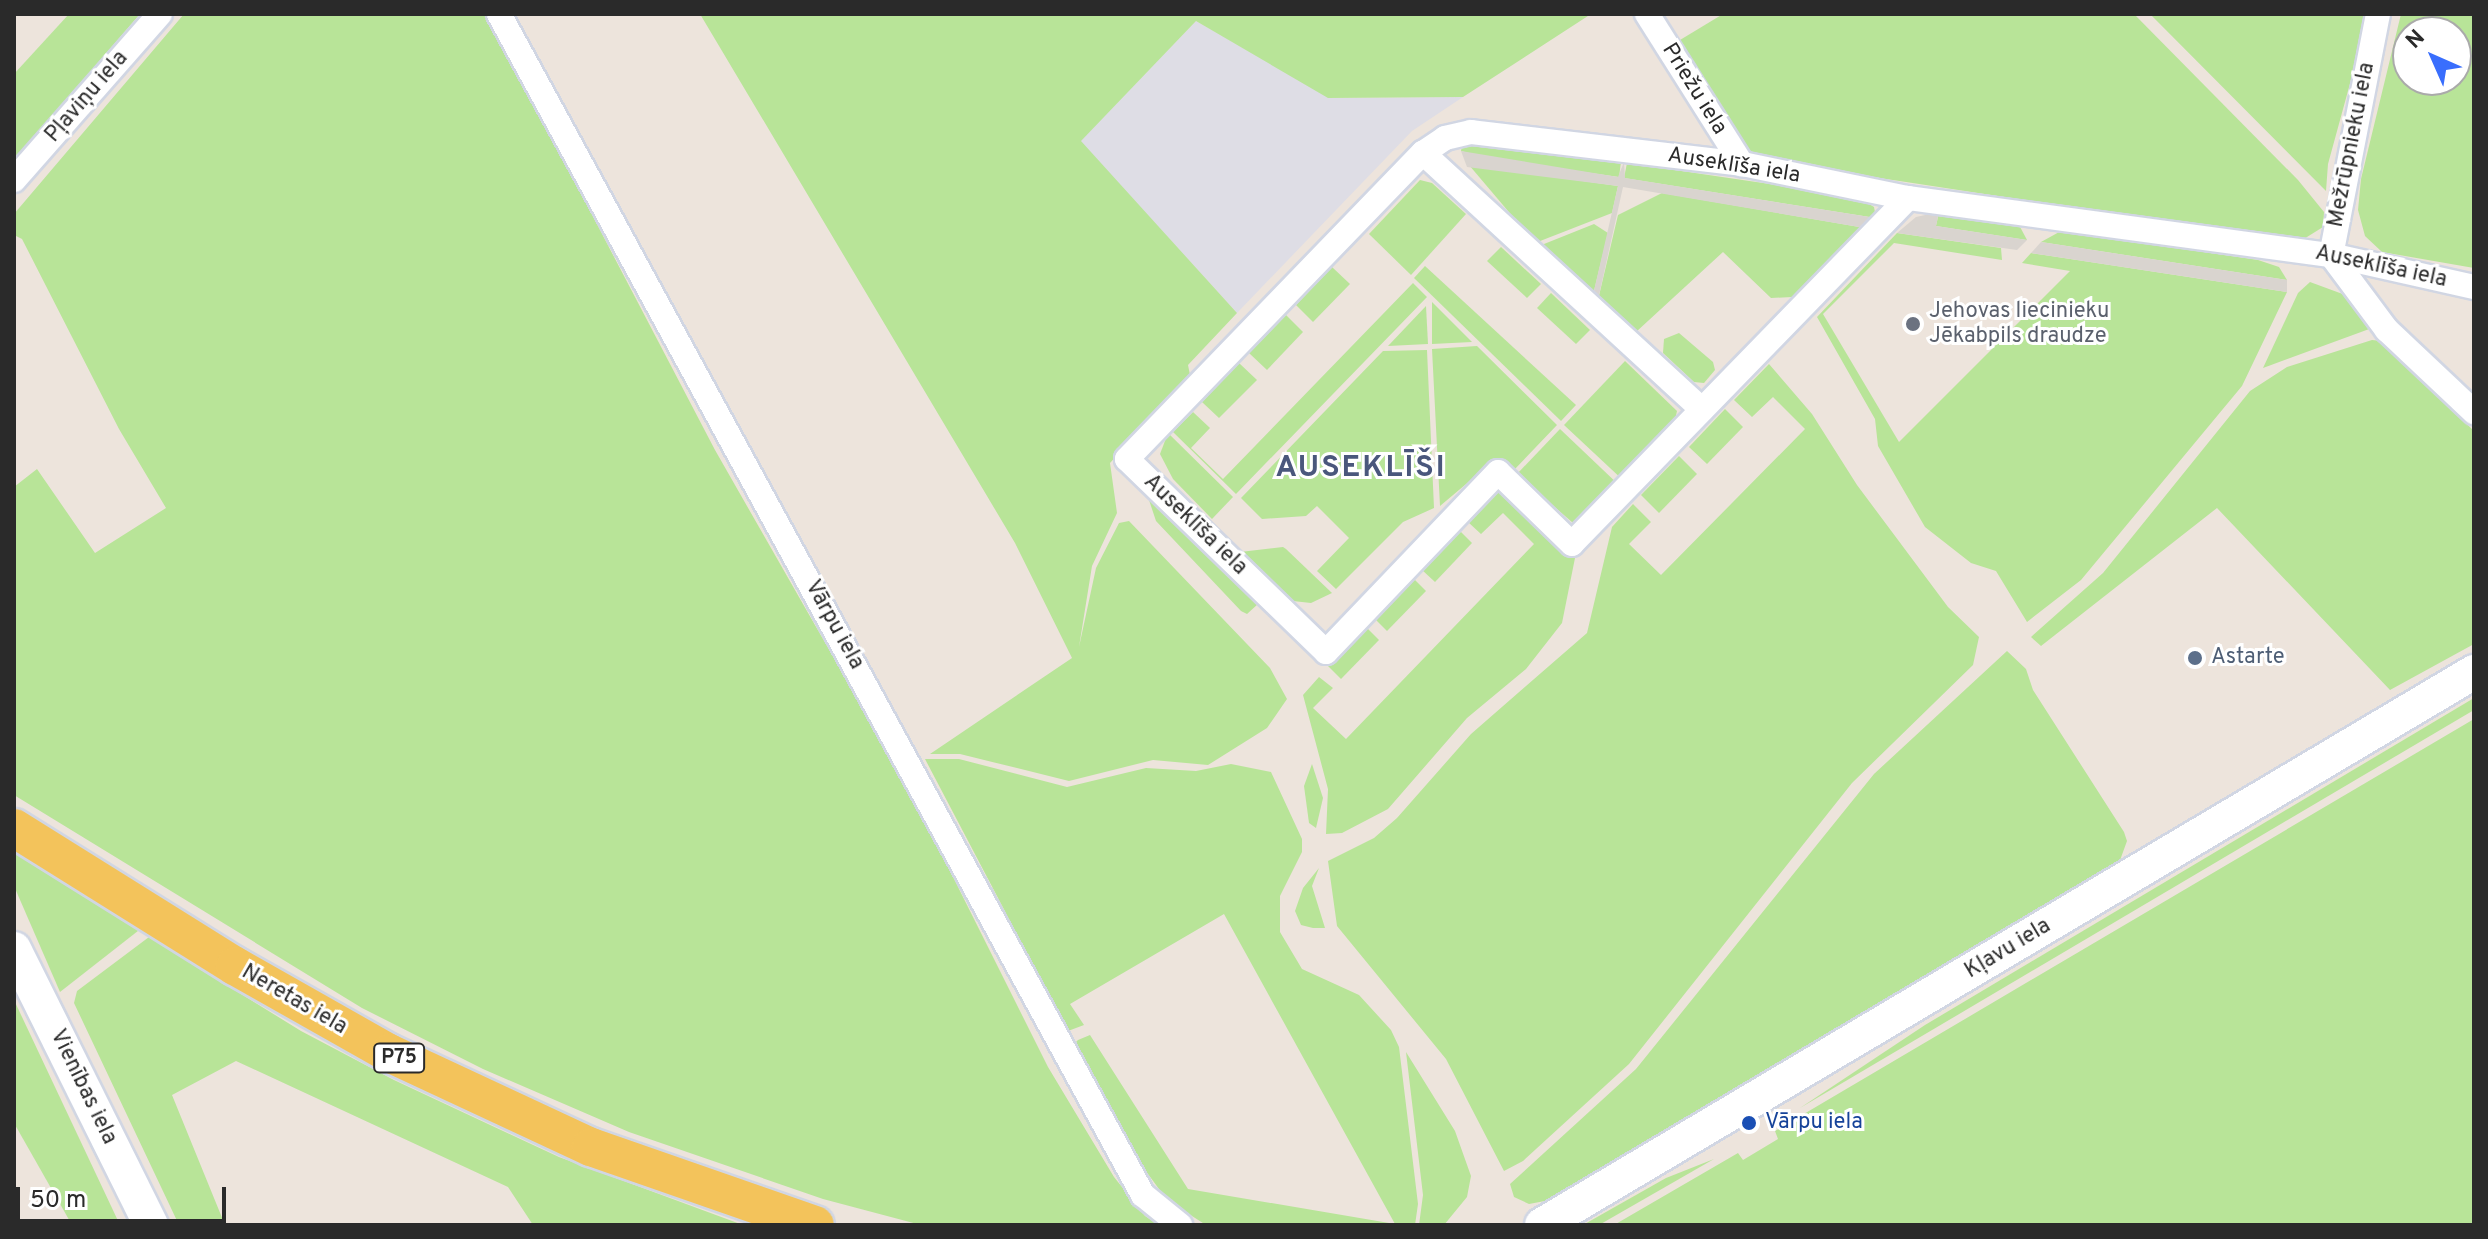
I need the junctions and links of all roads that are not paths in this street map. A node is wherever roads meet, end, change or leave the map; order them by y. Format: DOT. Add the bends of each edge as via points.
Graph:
graph roads {
  1 [pos="160,14"];
  2 [pos="499,14"];
  3 [pos="1647,14"];
  4 [pos="2378,14"];
  5 [pos="1423,153"];
  6 [pos="1742,164"];
  7 [pos="14,180"];
  8 [pos="1908,198"];
  9 [pos="2331,255"];
  10 [pos="2474,287"];
  11 [pos="1702,410"];
  12 [pos="2474,412"];
  13 [pos="2474,672"];
  14 [pos="14,828"];
  15 [pos="14,949"];
  16 [pos="151,1225"];
  17 [pos="815,1225"];
  18 [pos="1180,1225"];
  19 [pos="1542,1225"];
  1 -- 7 [label="street, Pļaviņu iela"];
  2 -- 18 [label="street, Vārpu iela" via="1143,1195"];
  3 -- 6 [label="street, Priežu iela"];
  4 -- 9 [label="street, Mežrūpnieku iela"];
  5 -- 6 [label="street, Auseklīša iela" via="1447,137 1471,132"];
  5 -- 11 [label="street"];
  5 -- 11 [label="street, Auseklīša iela" via="1127,459 1326,652 1498,472 1572,544"];
  6 -- 8 [label="street, Auseklīša iela"];
  8 -- 9 [label="street, Auseklīša iela"];
  8 -- 11 [label="street, Auseklīša iela"];
  9 -- 10 [label="street, Auseklīša iela"];
  9 -- 12 [label="street, Mežrūpnieku iela" via="2387,330"];
  13 -- 19 [label="street, Kļavu iela"];
  14 -- 17 [label="main road, Neretas iela / P75" via="235,966 389,1053 591,1147"];
  15 -- 16 [label="street, Vienības iela"];
}
